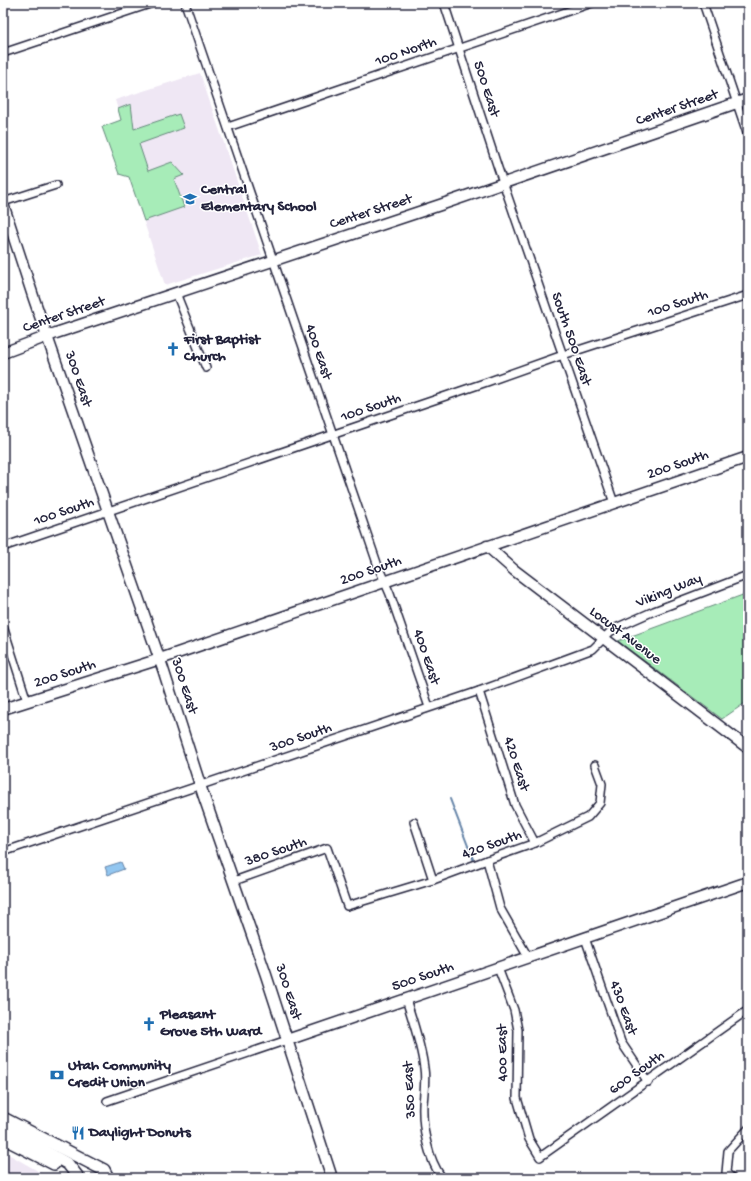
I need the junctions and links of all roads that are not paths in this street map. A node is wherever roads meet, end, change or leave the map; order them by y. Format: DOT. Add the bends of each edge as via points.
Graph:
graph roads {
  1 [pos="153,3"];
  2 [pos="185,3"];
  3 [pos="444,3"];
  4 [pos="592,3"];
  5 [pos="703,3"];
  6 [pos="459,48"];
  7 [pos="3,53"];
  8 [pos="748,99"];
  9 [pos="737,103"];
  10 [pos="228,127"];
  11 [pos="748,136"];
  12 [pos="503,183"];
  13 [pos="56,184"];
  14 [pos="3,203"];
  15 [pos="272,260"];
  16 [pos="176,293"];
  17 [pos="748,295"];
  18 [pos="48,337"];
  19 [pos="3,353"];
  20 [pos="563,355"];
  21 [pos="206,368"];
  22 [pos="332,435"];
  23 [pos="748,457"];
  24 [pos="614,503"];
  25 [pos="108,511"];
  26 [pos="487,546"];
  27 [pos="3,547"];
  28 [pos="748,575"];
  29 [pos="385,582"];
  30 [pos="3,626"];
  31 [pos="604,639"];
  32 [pos="160,659"];
  33 [pos="479,691"];
  34 [pos="27,701"];
  35 [pos="429,707"];
  36 [pos="3,709"];
  37 [pos="748,748"];
  38 [pos="595,765"];
  39 [pos="200,786"];
  40 [pos="414,822"];
  41 [pos="535,843"];
  42 [pos="3,852"];
  43 [pos="487,860"];
  44 [pos="433,880"];
  45 [pos="234,881"];
  46 [pos="748,882"];
  47 [pos="347,906"];
  48 [pos="585,938"];
  49 [pos="528,957"];
  50 [pos="498,968"];
  51 [pos="406,999"];
  52 [pos="748,1010"];
  53 [pos="287,1040"];
  54 [pos="648,1082"];
  55 [pos="107,1101"];
  56 [pos="4,1120"];
  57 [pos="748,1129"];
  58 [pos="3,1138"];
  59 [pos="540,1157"];
  60 [pos="79,1178"];
  61 [pos="108,1178"];
  62 [pos="332,1178"];
  63 [pos="442,1178"];
  64 [pos="732,1178"];
  1 -- 7 [label="street"];
  2 -- 10 [label="street, 400 East"];
  3 -- 6 [label="street, 500 East"];
  4 -- 6 [label="street, 100 North"];
  5 -- 9 [label="street"];
  6 -- 10 [label="street, 100 North"];
  6 -- 12 [label="street, 500 East"];
  8 -- 9 [label="street, Center Street"];
  9 -- 11 [label="street"];
  9 -- 12 [label="street, Center Street"];
  10 -- 15 [label="street, 400 East"];
  12 -- 15 [label="street, Center Street"];
  12 -- 20 [label="street, South 500 East"];
  13 -- 14 [label="street"];
  14 -- 18 [label="street, 300 East"];
  15 -- 16 [label="street, Center Street"];
  15 -- 22 [label="street, 400 East"];
  16 -- 18 [label="street, Center Street"];
  16 -- 21 [label="street"];
  17 -- 20 [label="street, 100 South"];
  18 -- 19 [label="street, Center Street"];
  18 -- 25 [label="street, 300 East"];
  20 -- 22 [label="street, 100 South"];
  20 -- 24 [label="street, South 500 East"];
  22 -- 25 [label="street, 100 South"];
  22 -- 29 [label="street, 400 East"];
  23 -- 24 [label="street, 200 South"];
  24 -- 26 [label="street, 200 South"];
  25 -- 27 [label="street, 100 South"];
  25 -- 32 [label="street, 300 East"];
  26 -- 29 [label="street, 200 South"];
  26 -- 31 [label="street, Locust Avenue"];
  28 -- 31 [label="street, Viking Way" via="618,626"];
  29 -- 32 [label="street, 200 South"];
  29 -- 35 [label="street, 400 East"];
  30 -- 34 [label="street"];
  31 -- 33 [label="street, 300 South" via="593,649"];
  31 -- 37 [label="street, Locust Avenue"];
  32 -- 34 [label="street, 200 South"];
  32 -- 39 [label="street, 300 East"];
  33 -- 35 [label="street, 300 South"];
  33 -- 41 [label="street, 420 East" via="515,805"];
  34 -- 36 [label="street, 200 South"];
  35 -- 39 [label="street, 300 South"];
  38 -- 41 [label="street, 420 South" via="602,784 600,803 588,817"];
  39 -- 42 [label="street, 300 South"];
  39 -- 45 [label="street, 300 East"];
  40 -- 44 [label="street"];
  41 -- 43 [label="street, 420 South"];
  43 -- 44 [label="street, 420 South"];
  43 -- 49 [label="street" via="500,908"];
  44 -- 47 [label="street, 420 South"];
  45 -- 47 [label="street, 380 South" via="327,848"];
  45 -- 53 [label="street, 300 East"];
  46 -- 48 [label="street, 500 South"];
  48 -- 49 [label="street, 500 South"];
  48 -- 54 [label="street, 430 East" via="621,1042"];
  49 -- 50 [label="street, 500 South"];
  50 -- 51 [label="street, 500 South"];
  50 -- 59 [label="street, 400 East" via="514,1010 518,1030 517,1098 529,1139"];
  51 -- 53 [label="street, 500 South"];
  51 -- 63 [label="street, 350 East" via="424,1068 423,1105 429,1148 435,1169"];
  52 -- 54 [label="street, 600 South"];
  53 -- 55 [label="street, 500 South"];
  53 -- 62 [label="street, 300 East"];
  54 -- 59 [label="street, 600 South"];
  56 -- 60 [label="main road" via="68,1164"];
  56 -- 61 [label="main road" via="104,1170"];
  57 -- 64 [label="street" via="728,1151 726,1173"];
  58 -- 60 [label="main road"];
}
